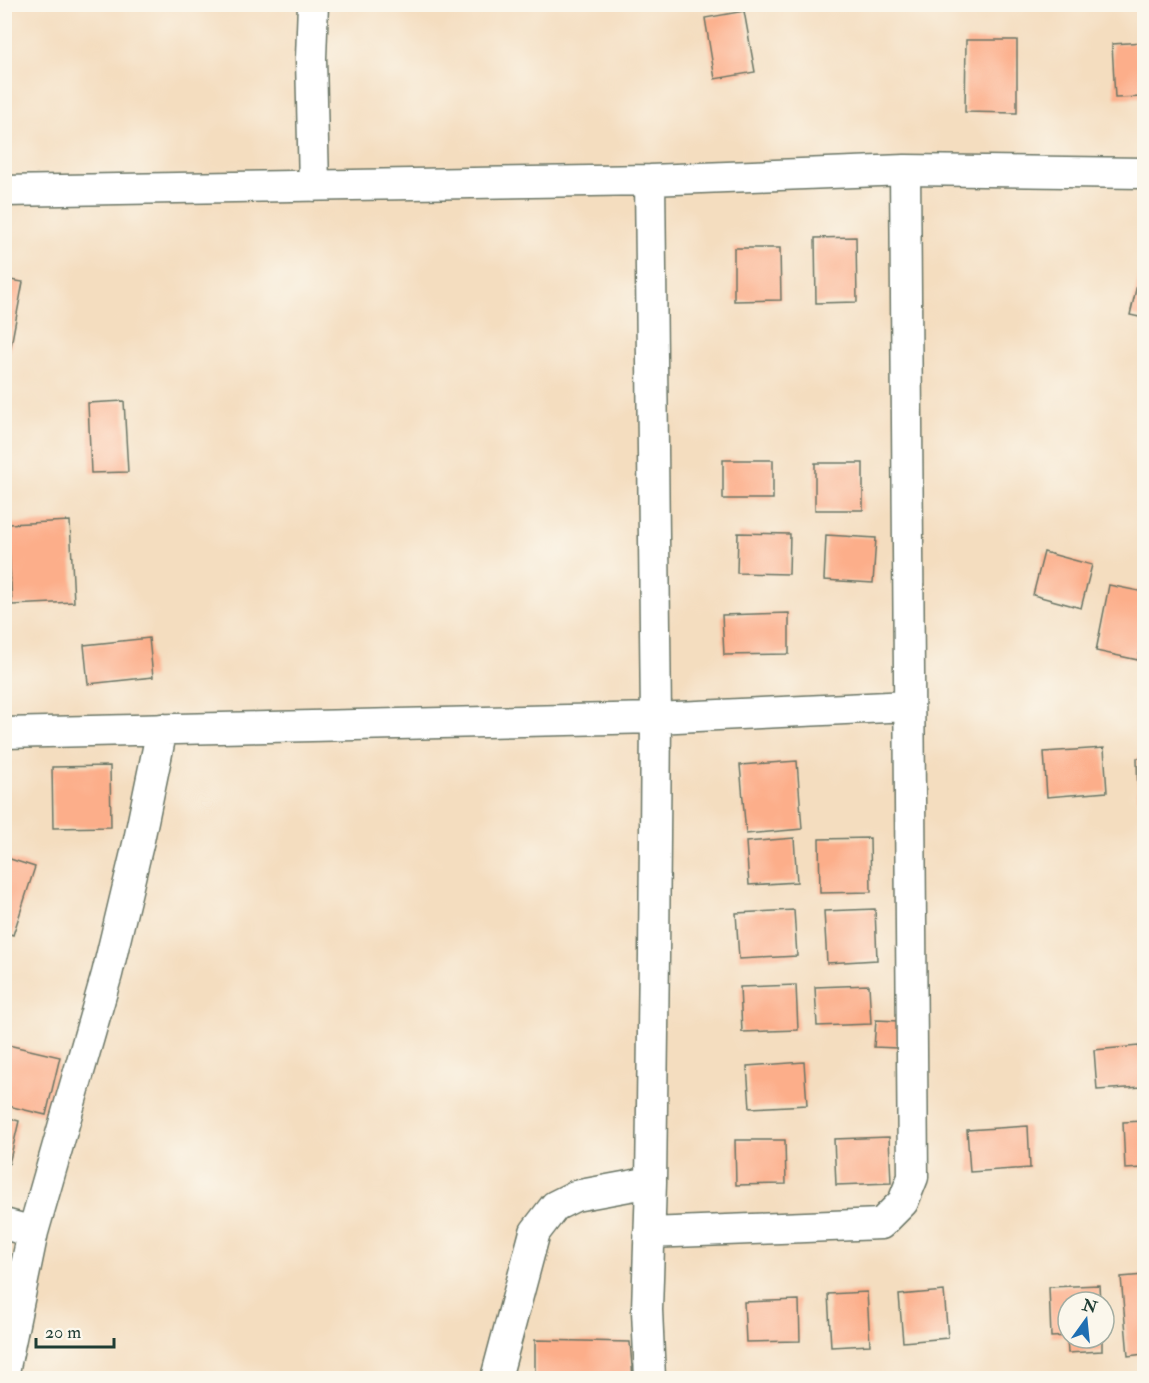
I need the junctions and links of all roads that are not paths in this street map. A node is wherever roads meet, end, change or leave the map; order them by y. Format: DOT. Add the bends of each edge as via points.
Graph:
graph roads {
  1 [pos="313,4"];
  2 [pos="904,170"];
  3 [pos="1144,172"];
  4 [pos="650,180"];
  5 [pos="314,186"];
  6 [pos="4,191"];
  7 [pos="909,706"];
  8 [pos="656,718"];
  9 [pos="162,729"];
  10 [pos="4,732"];
  11 [pos="651,1182"];
  12 [pos="4,1224"];
  13 [pos="33,1232"];
  14 [pos="649,1233"];
  15 [pos="4,1372"];
  16 [pos="496,1378"];
  17 [pos="650,1378"];
  1 -- 5 [label="street"];
  2 -- 3 [label="street"];
  2 -- 4 [label="street"];
  2 -- 7 [label="street"];
  4 -- 5 [label="street"];
  4 -- 8 [label="street"];
  5 -- 6 [label="street"];
  7 -- 8 [label="street"];
  7 -- 14 [label="street" via="913,1177 903,1202 881,1224"];
  8 -- 9 [label="street"];
  8 -- 11 [label="street"];
  9 -- 10 [label="street"];
  9 -- 13 [label="street" via="107,974"];
  11 -- 14 [label="street"];
  11 -- 16 [label="street" via="575,1196 555,1206 535,1232"];
  12 -- 13 [label="street"];
  13 -- 15 [label="street"];
  14 -- 17 [label="street"];
}
